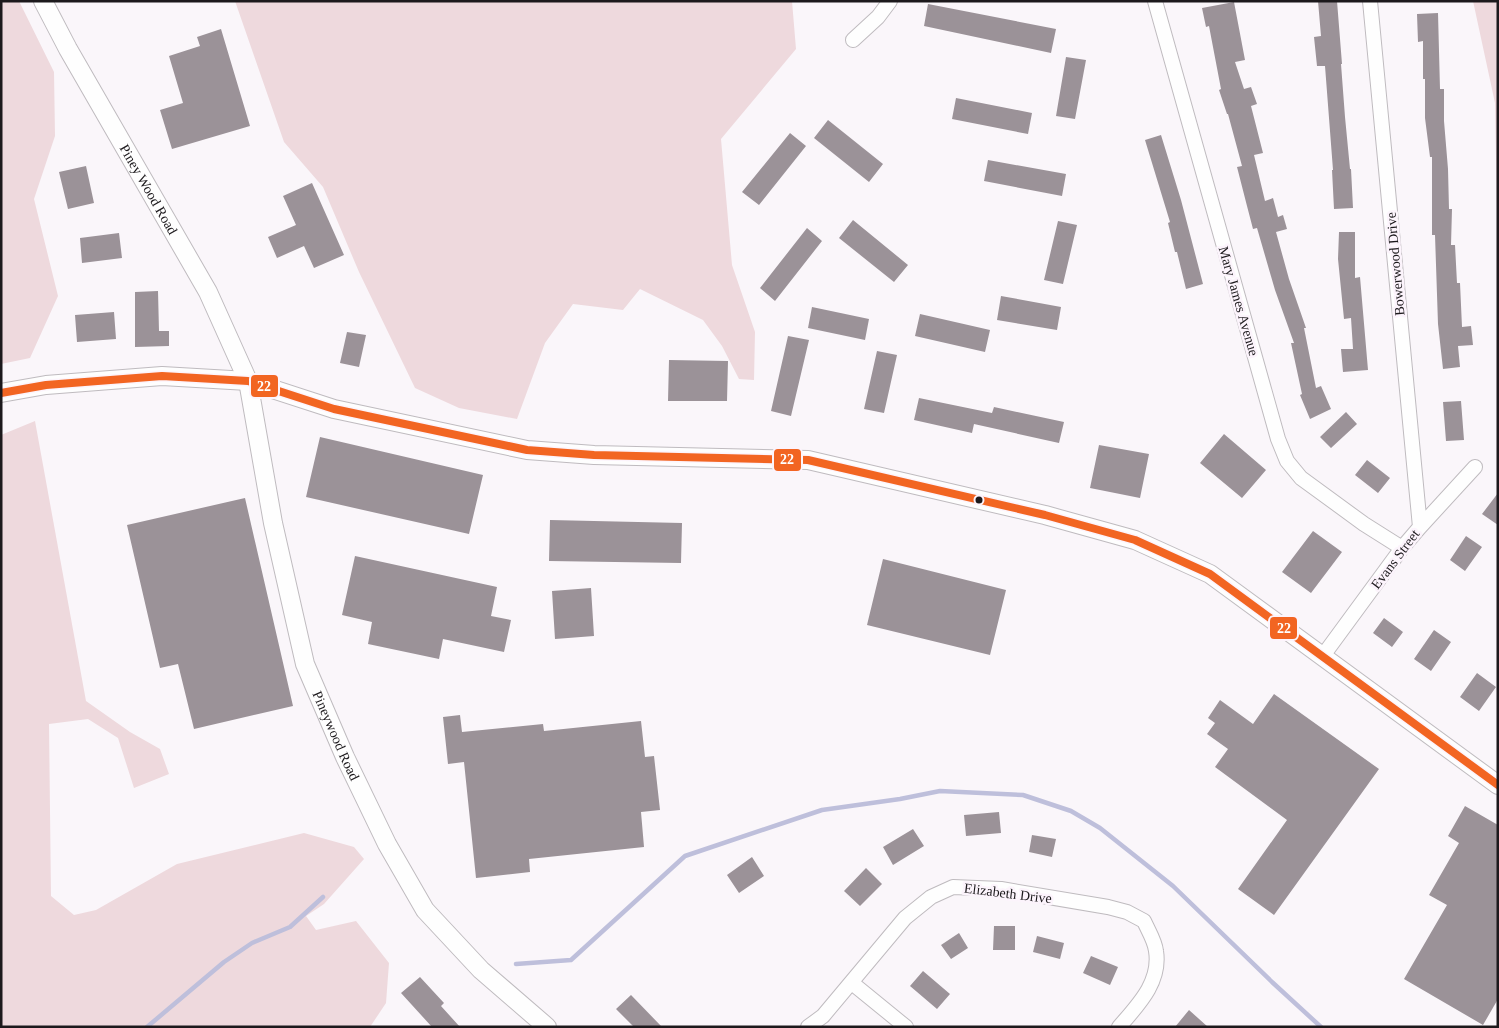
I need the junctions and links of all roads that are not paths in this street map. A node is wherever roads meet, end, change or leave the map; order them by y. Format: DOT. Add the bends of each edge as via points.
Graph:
graph roads {
  1 [pos="43,1"];
  2 [pos="890,1"];
  3 [pos="1156,1"];
  4 [pos="1370,1"];
  5 [pos="853,40"];
  6 [pos="248,382"];
  7 [pos="1,393"];
  8 [pos="1475,467"];
  9 [pos="1420,527"];
  10 [pos="1402,548"];
  11 [pos="1322,657"];
  12 [pos="1498,785"];
  13 [pos="852,983"];
  14 [pos="1121,1026"];
  15 [pos="547,1027"];
  16 [pos="808,1027"];
  17 [pos="906,1027"];
  1 -- 6 [label="street, Piney Wood Road" via="70,54 208,292"];
  2 -- 5 [label="street"];
  3 -- 10 [label="street, Mary James Avenue" via="1278,439 1287,461 1302,478"];
  4 -- 9 [label="street, Bowerwood Drive"];
  6 -- 7 [label="street" via="162,376 46,385"];
  6 -- 11 [label="street" via="334,409 528,450 594,456 808,460 1045,515 1135,540 1210,574"];
  6 -- 15 [label="street, Pineywood Road" via="273,523 304,664 345,757 387,844 425,910 481,970"];
  8 -- 9 [label="street, Evans Street"];
  9 -- 10 [label="street, Evans Street"];
  10 -- 11 [label="street, Evans Street"];
  11 -- 12 [label="street"];
  13 -- 14 [label="street, Elizabeth Drive" via="905,918 931,897 952,887 1002,889 1108,907 1144,921 1156,950 1156,969 1150,989"];
  13 -- 16 [label="street, Elizabeth Drive" via="823,1016"];
  13 -- 17 [label="street"];
}
